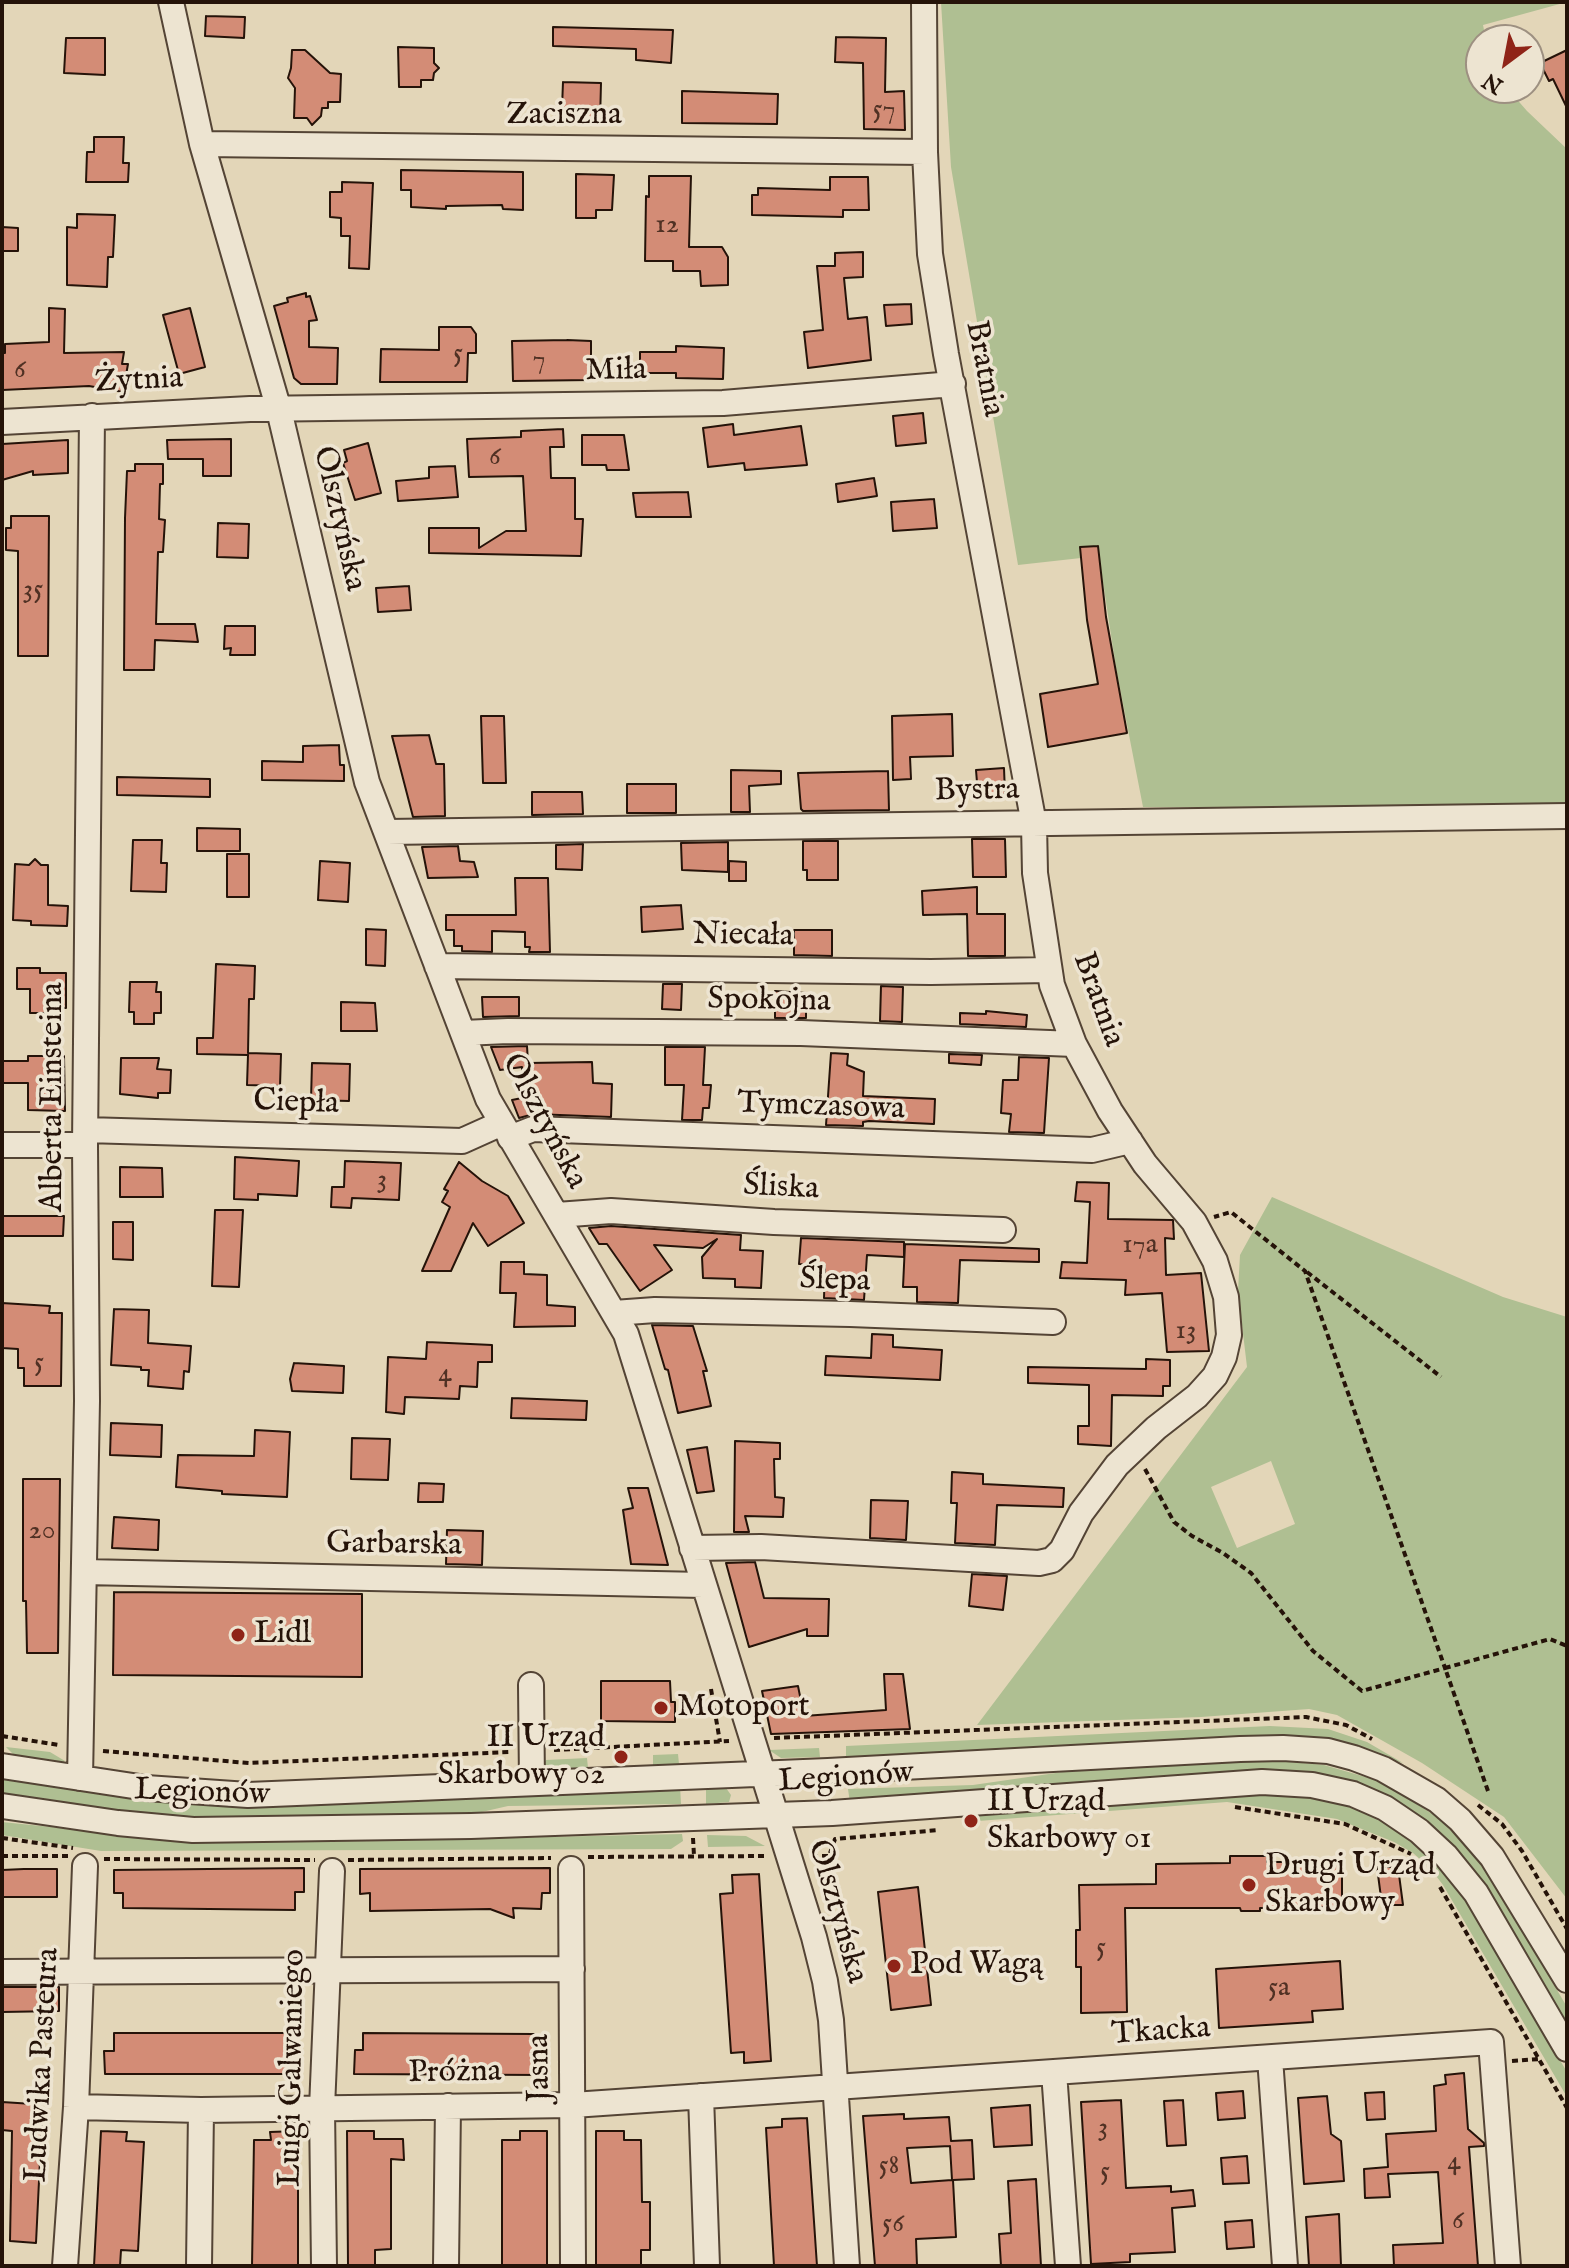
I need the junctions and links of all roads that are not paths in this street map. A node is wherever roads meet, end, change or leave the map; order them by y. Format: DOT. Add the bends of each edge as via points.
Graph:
graph roads {
  1 [pos="171,2"];
  2 [pos="924,2"];
  3 [pos="202,144"];
  4 [pos="925,152"];
  5 [pos="953,384"];
  6 [pos="279,410"];
  7 [pos="92,416"];
  8 [pos="2,422"];
  9 [pos="1567,816"];
  10 [pos="1034,824"];
  11 [pos="387,832"];
  12 [pos="437,966"];
  13 [pos="1049,970"];
  14 [pos="463,1033"];
  15 [pos="1074,1044"];
  16 [pos="506,1130"];
  17 [pos="85,1137"];
  18 [pos="1130,1141"];
  19 [pos="2,1145"];
  20 [pos="557,1215"];
  21 [pos="1003,1230"];
  22 [pos="614,1313"];
  23 [pos="1053,1322"];
  24 [pos="692,1548"];
  25 [pos="84,1572"];
  26 [pos="703,1585"];
  27 [pos="531,1685"];
  28 [pos="2,1766"];
  29 [pos="762,1773"];
  30 [pos="80,1778"];
  31 [pos="532,1783"];
  32 [pos="2,1806"];
  33 [pos="775,1816"];
  34 [pos="84,1857"];
  35 [pos="570,1862"];
  36 [pos="332,1863"];
  37 [pos="328,1969"];
  38 [pos="572,1969"];
  39 [pos="2,1972"];
  40 [pos="81,1973"];
  41 [pos="1567,1980"];
  42 [pos="1567,2049"];
  43 [pos="1270,2058"];
  44 [pos="1054,2072"];
  45 [pos="835,2087"];
  46 [pos="701,2096"];
  47 [pos="573,2105"];
  48 [pos="448,2106"];
  49 [pos="76,2107"];
  50 [pos="322,2108"];
  51 [pos="201,2110"];
  52 [pos="65,2266"];
  53 [pos="199,2266"];
  54 [pos="324,2266"];
  55 [pos="446,2266"];
  56 [pos="573,2266"];
  57 [pos="707,2266"];
  58 [pos="847,2266"];
  59 [pos="1068,2266"];
  60 [pos="1285,2266"];
  61 [pos="1508,2266"];
  1 -- 3 [label="street, Olsztyńska"];
  2 -- 4 [label="street, Bratnia"];
  3 -- 4 [label="street, Zaciszna"];
  3 -- 6 [label="street, Olsztyńska"];
  4 -- 5 [label="street, Bratnia" via="930,254"];
  5 -- 6 [label="street, Miła" via="723,403"];
  5 -- 10 [label="street, Bratnia"];
  6 -- 7 [label="street, Żytnia"];
  6 -- 11 [label="street, Olsztyńska" via="367,782"];
  7 -- 8 [label="street, Żytnia"];
  7 -- 17 [label="street, Alberta Einsteina"];
  9 -- 10 [label="street, Bystra"];
  10 -- 11 [label="street, Bystra"];
  10 -- 13 [label="street, Bratnia" via="1035,873"];
  11 -- 12 [label="street, Olsztyńska"];
  12 -- 13 [label="street, Niecała"];
  12 -- 14 [label="street, Olsztyńska"];
  13 -- 15 [label="street, Bratnia"];
  14 -- 15 [label="street, Spokojna" via="801,1033"];
  14 -- 16 [label="street, Olsztyńska"];
  15 -- 18 [label="street, Bratnia"];
  16 -- 17 [label="street, Ciepła" via="462,1141"];
  16 -- 18 [label="street, Tymczasowa" via="1092,1150"];
  16 -- 20 [label="street, Olsztyńska"];
  17 -- 19 [label="street, Ciepła"];
  17 -- 25 [label="street, Alberta Einsteina"];
  18 -- 24 [label="street, Bratnia" via="1194,1222 1215,1261 1226,1297 1229,1335 1215,1376 1117,1465 1052,1560"];
  20 -- 21 [label="street, Śliska" via="611,1211"];
  20 -- 22 [label="street, Olsztyńska"];
  22 -- 23 [label="street, Ślepa"];
  22 -- 24 [label="street, Olsztyńska" via="626,1334"];
  24 -- 26 [label="street, Olsztyńska"];
  25 -- 26 [label="street, Garbarska"];
  25 -- 30 [label="street, Alberta Einsteina"];
  26 -- 29 [label="street, Olsztyńska"];
  27 -- 31 [label="street"];
  28 -- 30 [label="street, Legionów"];
  29 -- 31 [label="street, Legionów"];
  29 -- 33 [label="street, Olsztyńska"];
  29 -- 41 [label="street, Legionów" via="1283,1748 1328,1751 1410,1783 1460,1820 1492,1857"];
  30 -- 31 [label="street, Legionów" via="248,1795"];
  32 -- 33 [label="street, Legionów" via="193,1830"];
  33 -- 42 [label="street, Legionów" via="1262,1782 1353,1794 1385,1808 1446,1856 1484,1906"];
  33 -- 45 [label="street, Olsztyńska" via="825,1981"];
  34 -- 40 [label="street, Ludwika Pasteura"];
  35 -- 38 [label="street, Jasna"];
  36 -- 37 [label="street, Luigi Galwaniego"];
  37 -- 38 [label="street"];
  37 -- 40 [label="street"];
  37 -- 50 [label="street, Luigi Galwaniego"];
  38 -- 47 [label="street, Jasna"];
  39 -- 40 [label="street"];
  40 -- 49 [label="street, Ludwika Pasteura"];
  43 -- 44 [label="street, Tkacka"];
  43 -- 60 [label="street"];
  43 -- 61 [label="street, Tkacka" via="1491,2042"];
  44 -- 45 [label="street, Tkacka"];
  44 -- 59 [label="street"];
  45 -- 46 [label="street, Próżna"];
  45 -- 58 [label="street, Olsztyńska"];
  46 -- 47 [label="street, Próżna"];
  46 -- 57 [label="street"];
  47 -- 48 [label="street, Próżna"];
  47 -- 56 [label="street, Jasna"];
  48 -- 50 [label="street, Próżna"];
  48 -- 55 [label="street"];
  49 -- 51 [label="street, Próżna"];
  49 -- 52 [label="street, Ludwika Pasteura"];
  50 -- 51 [label="street, Próżna"];
  50 -- 54 [label="street, Luigi Galwaniego"];
  51 -- 53 [label="street"];
}
